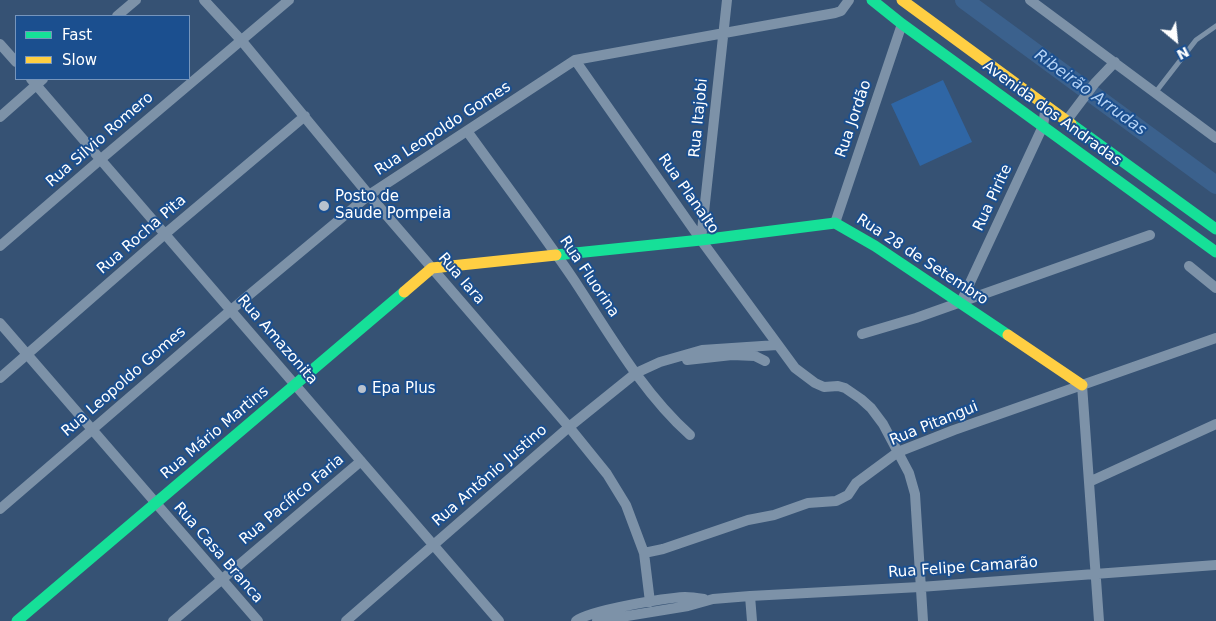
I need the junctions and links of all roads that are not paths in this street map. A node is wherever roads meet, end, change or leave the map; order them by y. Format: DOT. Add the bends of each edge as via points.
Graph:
graph roads {
  1 [pos="136,0"];
  2 [pos="204,0"];
  3 [pos="290,0"];
  4 [pos="727,0"];
  5 [pos="849,0"];
  6 [pos="872,0"];
  7 [pos="902,0"];
  8 [pos="1030,0"];
  9 [pos="914,10"];
  10 [pos="118,15"];
  11 [pos="902,24"];
  12 [pos="1216,26"];
  13 [pos="723,32"];
  14 [pos="240,40"];
  15 [pos="0,44"];
  16 [pos="575,60"];
  17 [pos="15,61"];
  18 [pos="1114,62"];
  19 [pos="37,81"];
  20 [pos="1155,94"];
  21 [pos="1046,104"];
  22 [pos="305,116"];
  23 [pos="0,117"];
  24 [pos="1069,117"];
  25 [pos="1043,126"];
  26 [pos="467,131"];
  27 [pos="1216,138"];
  28 [pos="101,159"];
  29 [pos="369,195"];
  30 [pos="835,223"];
  31 [pos="1216,229"];
  32 [pos="165,234"];
  33 [pos="1150,235"];
  34 [pos="701,240"];
  35 [pos="0,246"];
  36 [pos="1216,252"];
  37 [pos="557,255"];
  38 [pos="1189,266"];
  39 [pos="432,268"];
  40 [pos="1216,288"];
  41 [pos="960,302"];
  42 [pos="231,310"];
  43 [pos="0,323"];
  44 [pos="862,334"];
  45 [pos="1216,338"];
  46 [pos="777,345"];
  47 [pos="27,354"];
  48 [pos="764,361"];
  49 [pos="660,362"];
  50 [pos="636,373"];
  51 [pos="0,378"];
  52 [pos="296,385"];
  53 [pos="1082,385"];
  54 [pos="1216,424"];
  55 [pos="569,427"];
  56 [pos="92,429"];
  57 [pos="690,435"];
  58 [pos="898,452"];
  59 [pos="361,461"];
  60 [pos="1089,482"];
  61 [pos="154,503"];
  62 [pos="0,509"];
  63 [pos="434,545"];
  64 [pos="644,552"];
  65 [pos="1216,565"];
  66 [pos="1096,573"];
  67 [pos="222,579"];
  68 [pos="920,587"];
  69 [pos="750,596"];
  70 [pos="713,599"];
  71 [pos="650,602"];
  72 [pos="578,620"];
  73 [pos="17,621"];
  74 [pos="173,621"];
  75 [pos="258,621"];
  76 [pos="346,621"];
  77 [pos="499,621"];
  78 [pos="597,621"];
  79 [pos="752,621"];
  80 [pos="923,621"];
  81 [pos="1099,621"];
  1 -- 10 [label="street"];
  2 -- 14 [label="street, Rua Iara"];
  3 -- 14 [label="street, Rua Silvio Romero"];
  4 -- 13 [label="street, Rua Itajobi"];
  5 -- 13 [label="street, Rua Leopoldo Gomes" via="841,11 835,13"];
  6 -- 11 [label="street, Avenida dos Andradas"];
  7 -- 9 [label="street, Avenida dos Andradas"];
  8 -- 18 [label="street"];
  9 -- 11 [label="street" via="904,15"];
  9 -- 21 [label="street, Avenida dos Andradas"];
  11 -- 25 [label="street, Avenida dos Andradas"];
  11 -- 30 [label="street, Rua Jordão"];
  12 -- 20 [label="lane" via="1196,40"];
  13 -- 16 [label="street, Rua Leopoldo Gomes"];
  13 -- 34 [label="street, Rua Itajobi"];
  14 -- 22 [label="street, Rua Iara"];
  14 -- 28 [label="street, Rua Silvio Romero"];
  15 -- 17 [label="street"];
  16 -- 26 [label="street, Rua Leopoldo Gomes"];
  16 -- 34 [label="street, Rua Planalto"];
  18 -- 20 [label="street"];
  18 -- 24 [label="street"];
  19 -- 23 [label="street"];
  19 -- 28 [label="street, Rua Amazonita"];
  20 -- 27 [label="street"];
  21 -- 24 [label="street, Avenida dos Andradas"];
  21 -- 25 [label="street, Rua Pirite"];
  22 -- 29 [label="street, Rua Iara"];
  22 -- 32 [label="street, Rua Rocha Pita"];
  24 -- 31 [label="street, Avenida dos Andradas"];
  25 -- 36 [label="street, Avenida dos Andradas"];
  25 -- 41 [label="street, Rua Pirite"];
  26 -- 29 [label="street, Rua Leopoldo Gomes"];
  26 -- 37 [label="street, Rua Fluorina"];
  28 -- 32 [label="street, Rua Amazonita"];
  28 -- 35 [label="street, Rua Silvio Romero"];
  29 -- 39 [label="street, Rua Iara"];
  29 -- 42 [label="street, Rua Leopoldo Gomes"];
  30 -- 34 [label="street, Rua 28 de Setembro"];
  30 -- 41 [label="street, Rua 28 de Setembro"];
  32 -- 42 [label="street, Rua Amazonita"];
  32 -- 47 [label="street, Rua Rocha Pita"];
  33 -- 41 [label="street"];
  34 -- 37 [label="street, Rua 28 de Setembro"];
  34 -- 46 [label="street, Rua Planalto"];
  37 -- 39 [label="street, Rua 28 de Setembro"];
  37 -- 50 [label="street, Rua Fluorina"];
  38 -- 40 [label="street"];
  39 -- 52 [label="street, Rua Mário Martins"];
  39 -- 55 [label="street, Rua Iara"];
  41 -- 44 [label="street"];
  41 -- 53 [label="street, Rua 28 de Setembro"];
  42 -- 52 [label="street, Rua Amazonita"];
  42 -- 56 [label="street, Rua Leopoldo Gomes"];
  43 -- 47 [label="street, Rua Casa Branca"];
  45 -- 53 [label="street, Rua Pitangui"];
  46 -- 49 [label="street, Rua Antônio Justino" via="702,350"];
  46 -- 58 [label="street" via="809,380 824,387 846,388 861,399 883,424"];
  47 -- 51 [label="street, Rua Rocha Pita"];
  47 -- 56 [label="street, Rua Casa Branca"];
  48 -- 49 [label="street, Rua Antônio Justino" via="755,356 732,355"];
  49 -- 50 [label="street, Rua Antônio Justino"];
  50 -- 55 [label="street, Rua Antônio Justino"];
  50 -- 57 [label="street, Rua Fluorina" via="671,418"];
  52 -- 59 [label="street, Rua Amazonita"];
  52 -- 61 [label="street, Rua Mário Martins"];
  53 -- 58 [label="street, Rua Pitangui"];
  53 -- 60 [label="street"];
  54 -- 60 [label="street"];
  55 -- 63 [label="street, Rua Antônio Justino"];
  55 -- 64 [label="street, Rua Iara" via="607,474 626,504"];
  56 -- 61 [label="street, Rua Casa Branca"];
  56 -- 62 [label="street, Rua Leopoldo Gomes"];
  58 -- 64 [label="street, Rua Pitangui" via="856,483 848,495 836,501 808,503 663,549"];
  58 -- 68 [label="street" via="915,494"];
  59 -- 63 [label="street, Rua Amazonita"];
  59 -- 67 [label="street, Rua Pacífico Faria"];
  60 -- 66 [label="street"];
  61 -- 67 [label="street, Rua Casa Branca"];
  61 -- 73 [label="street, Rua Mário Martins"];
  63 -- 76 [label="street, Rua Antônio Justino"];
  63 -- 77 [label="street, Rua Amazonita"];
  64 -- 71 [label="street, Rua Iara"];
  65 -- 66 [label="street, Rua Felipe Camarão"];
  66 -- 68 [label="street, Rua Felipe Camarão"];
  66 -- 81 [label="street"];
  67 -- 74 [label="street, Rua Pacífico Faria"];
  67 -- 75 [label="street, Rua Casa Branca"];
  68 -- 69 [label="street, Rua Felipe Camarão"];
  68 -- 80 [label="street"];
  69 -- 70 [label="street, Rua Felipe Camarão"];
  69 -- 79 [label="street"];
  70 -- 71 [label="street, Rua Felipe Camarão" via="687,597"];
  70 -- 78 [label="street, Rua Felipe Camarão"];
  71 -- 72 [label="street, Rua Felipe Camarão"];
}
